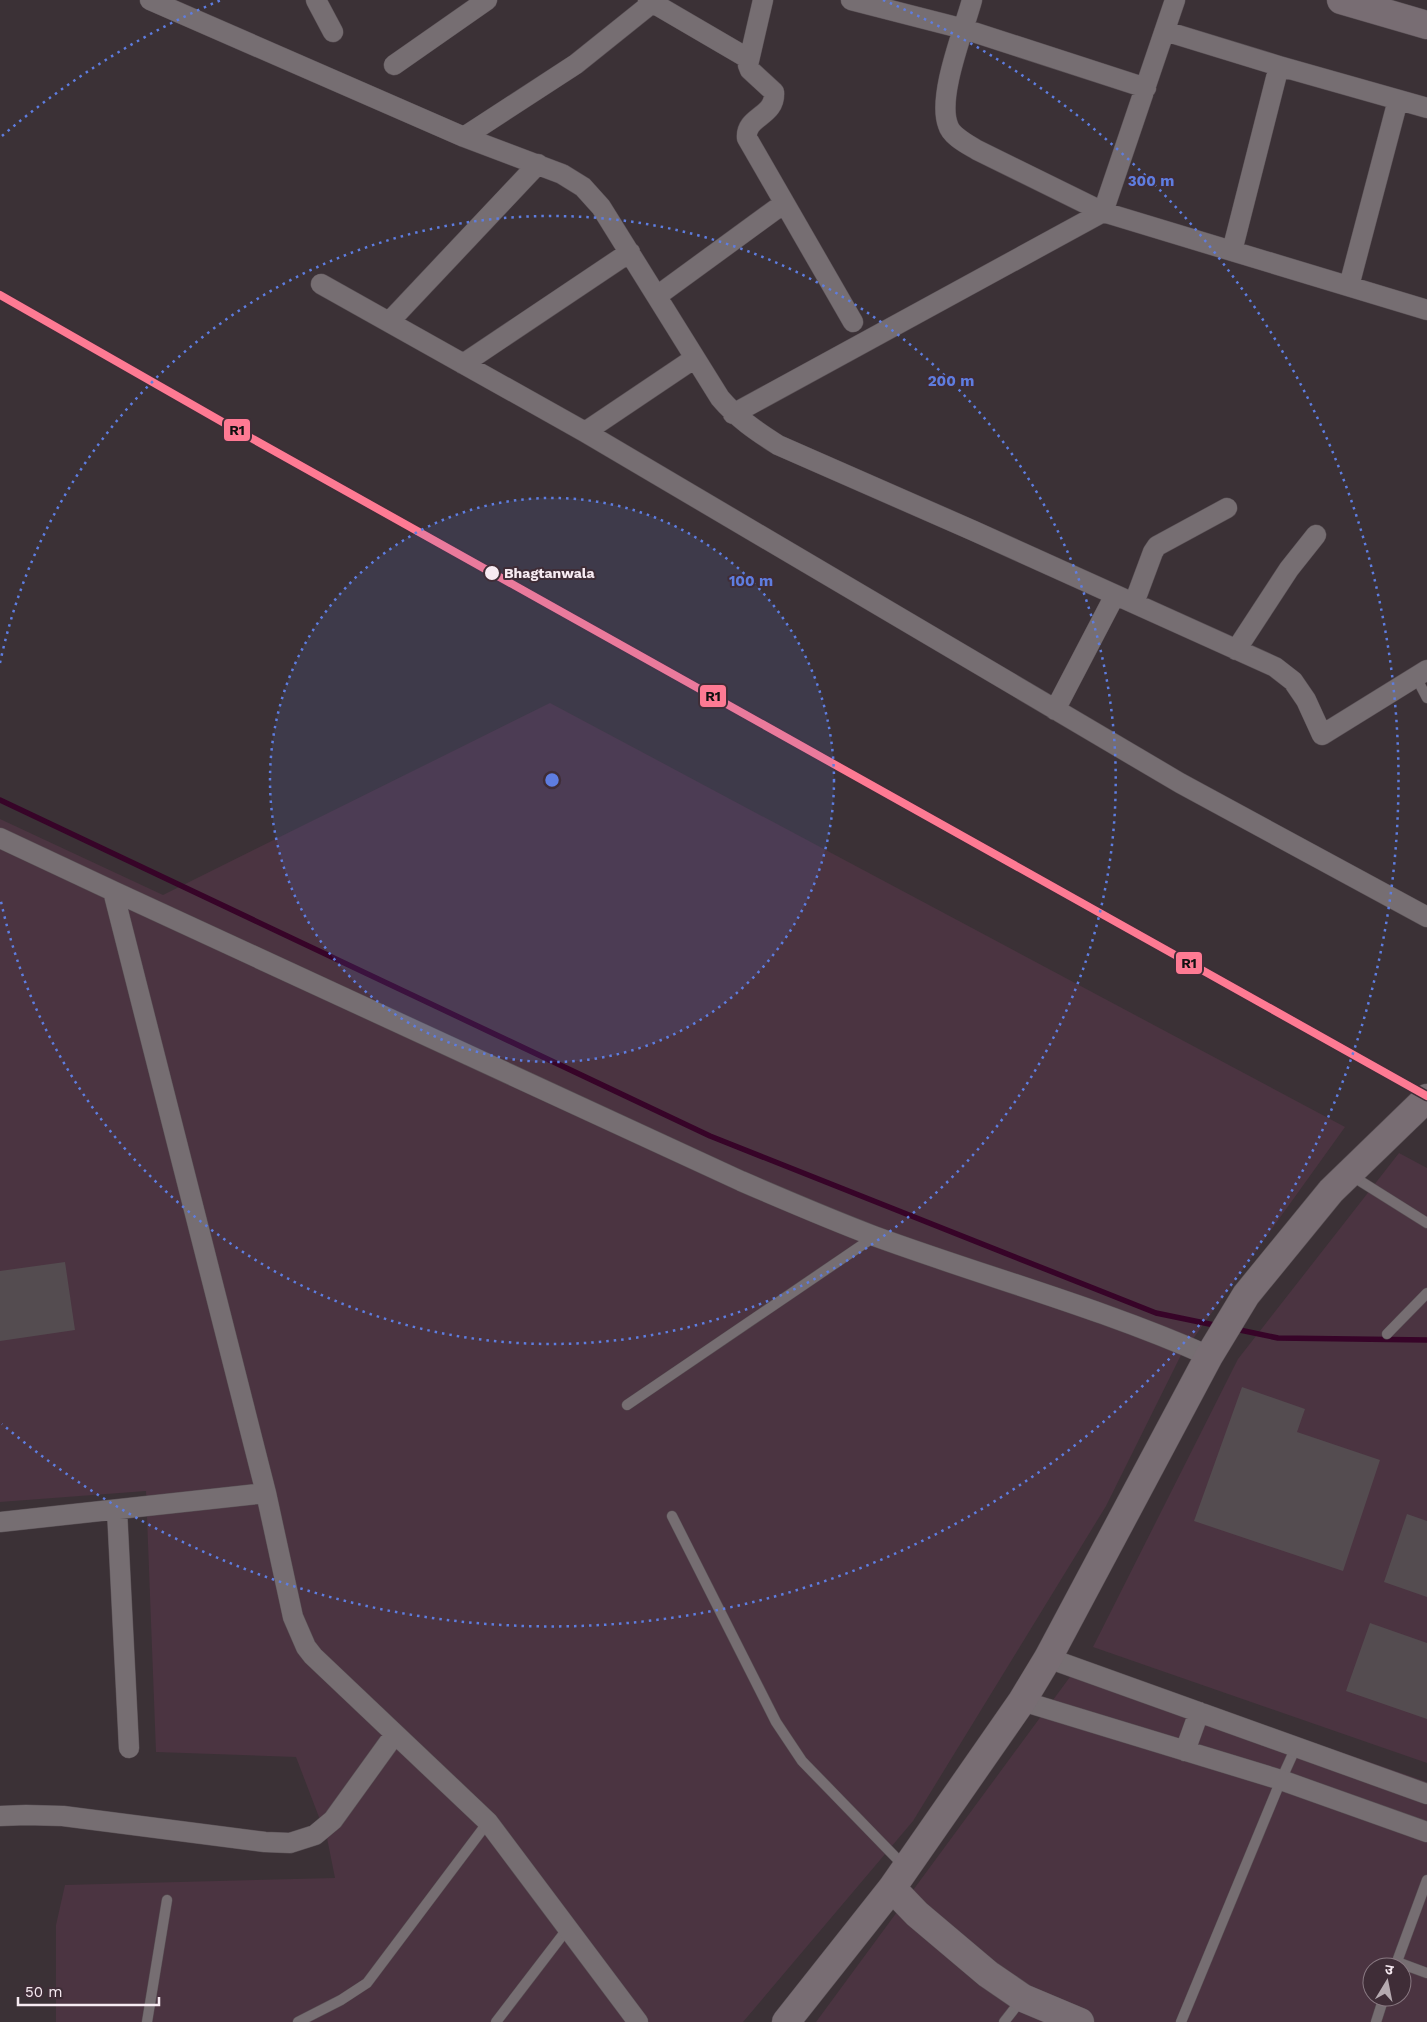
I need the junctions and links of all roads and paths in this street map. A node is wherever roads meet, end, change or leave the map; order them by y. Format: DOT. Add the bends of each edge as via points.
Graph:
graph roads {
  1 [pos="316,0"];
  2 [pos="487,0"];
  3 [pos="762,0"];
  4 [pos="972,0"];
  5 [pos="1175,0"];
  6 [pos="1341,0"];
  7 [pos="650,1"];
  8 [pos="858,1"];
  9 [pos="163,2"];
  10 [pos="1427,25"];
  11 [pos="964,29"];
  12 [pos="1165,31"];
  13 [pos="333,32"];
  14 [pos="749,59"];
  15 [pos="394,65"];
  16 [pos="1279,66"];
  17 [pos="1146,88"];
  18 [pos="1398,100"];
  19 [pos="1427,108"];
  20 [pos="464,137"];
  21 [pos="538,164"];
  22 [pos="783,204"];
  23 [pos="1103,212"];
  24 [pos="1232,251"];
  25 [pos="630,252"];
  26 [pos="321,284"];
  27 [pos="1349,286"];
  28 [pos="657,296"];
  29 [pos="1427,310"];
  30 [pos="389,322"];
  31 [pos="853,322"];
  32 [pos="695,358"];
  33 [pos="463,364"];
  34 [pos="733,414"];
  35 [pos="584,432"];
  36 [pos="1227,508"];
  37 [pos="1316,535"];
  38 [pos="1115,595"];
  39 [pos="1134,603"];
  40 [pos="1236,650"];
  41 [pos="1422,674"];
  42 [pos="1427,698"];
  43 [pos="1055,710"];
  44 [pos="0,838"];
  45 [pos="113,891"];
  46 [pos="1427,917"];
  47 [pos="1427,1098"];
  48 [pos="1348,1174"];
  49 [pos="1427,1223"];
  50 [pos="875,1236"];
  51 [pos="1427,1293"];
  52 [pos="1387,1334"];
  53 [pos="1213,1351"];
  54 [pos="627,1405"];
  55 [pos="266,1493"];
  56 [pos="117,1510"];
  57 [pos="672,1516"];
  58 [pos="0,1522"];
  59 [pos="1048,1658"];
  60 [pos="1022,1701"];
  61 [pos="1199,1712"];
  62 [pos="395,1734"];
  63 [pos="1296,1747"];
  64 [pos="129,1748"];
  65 [pos="1185,1751"];
  66 [pos="1281,1780"];
  67 [pos="1427,1794"];
  68 [pos="0,1816"];
  69 [pos="488,1822"];
  70 [pos="1427,1832"];
  71 [pos="899,1878"];
  72 [pos="1427,1880"];
  73 [pos="167,1900"];
  74 [pos="568,1928"];
  75 [pos="1399,1957"];
  76 [pos="1412,1969"];
  77 [pos="1427,1973"];
  78 [pos="1023,1998"];
  79 [pos="1381,2007"];
  80 [pos="147,2022"];
  81 [pos="298,2022"];
  82 [pos="496,2022"];
  83 [pos="638,2022"];
  84 [pos="786,2022"];
  85 [pos="1004,2022"];
  86 [pos="1080,2022"];
  87 [pos="1181,2022"];
  88 [pos="1376,2022"];
  1 -- 13 [label="street"];
  2 -- 15 [label="street"];
  3 -- 14 [label="street"];
  4 -- 11 [label="street"];
  5 -- 12 [label="street"];
  6 -- 10 [label="street"];
  7 -- 14 [label="street"];
  7 -- 20 [label="street" via="576,64"];
  8 -- 11 [label="street"];
  9 -- 20 [label="street"];
  11 -- 17 [label="street"];
  11 -- 23 [label="street" via="947,88 945,109 948,126 977,150"];
  12 -- 16 [label="street"];
  12 -- 17 [label="street"];
  14 -- 22 [label="street" via="750,70 770,87 774,98 772,107 749,126 747,138"];
  16 -- 18 [label="street"];
  16 -- 24 [label="street"];
  17 -- 23 [label="street"];
  18 -- 19 [label="street"];
  18 -- 27 [label="street"];
  20 -- 21 [label="street"];
  21 -- 25 [label="street" via="583,187 601,207"];
  21 -- 30 [label="street"];
  22 -- 28 [label="street"];
  22 -- 31 [label="street"];
  23 -- 24 [label="street"];
  23 -- 34 [label="street"];
  24 -- 27 [label="street"];
  25 -- 28 [label="street"];
  25 -- 33 [label="street"];
  26 -- 30 [label="street"];
  27 -- 29 [label="street"];
  28 -- 32 [label="street"];
  30 -- 33 [label="street"];
  32 -- 34 [label="street"];
  32 -- 35 [label="street"];
  33 -- 35 [label="street"];
  34 -- 38 [label="street" via="778,445"];
  35 -- 43 [label="street"];
  36 -- 39 [label="street" via="1157,546"];
  37 -- 40 [label="street" via="1289,569"];
  38 -- 39 [label="street"];
  38 -- 43 [label="street"];
  39 -- 40 [label="street"];
  40 -- 41 [label="street" via="1274,667 1293,681 1322,735"];
  41 -- 42 [label="lane"];
  43 -- 46 [label="street" via="1180,783"];
  44 -- 45 [label="street"];
  45 -- 50 [label="street" via="741,1181"];
  45 -- 55 [label="street"];
  47 -- 48 [label="street"];
  48 -- 49 [label="lane"];
  48 -- 53 [label="street" via="1246,1295"];
  50 -- 53 [label="street"];
  50 -- 54 [label="lane"];
  51 -- 52 [label="lane"];
  53 -- 59 [label="street"];
  55 -- 56 [label="street"];
  55 -- 62 [label="street" via="293,1617 306,1647"];
  56 -- 58 [label="street"];
  56 -- 64 [label="street"];
  57 -- 71 [label="lane" via="789,1743"];
  59 -- 60 [label="street"];
  59 -- 61 [label="street"];
  60 -- 65 [label="street"];
  60 -- 71 [label="street"];
  61 -- 63 [label="street"];
  61 -- 65 [label="street"];
  62 -- 68 [label="street" via="333,1820 315,1835 290,1843 63,1816"];
  62 -- 69 [label="street"];
  63 -- 66 [label="lane"];
  63 -- 67 [label="street"];
  65 -- 66 [label="street"];
  66 -- 70 [label="street"];
  66 -- 87 [label="lane"];
  69 -- 74 [label="street"];
  69 -- 81 [label="lane" via="367,1983"];
  71 -- 78 [label="street" via="917,1914 988,1974"];
  71 -- 84 [label="street"];
  72 -- 75 [label="lane"];
  73 -- 80 [label="lane"];
  74 -- 82 [label="lane"];
  74 -- 83 [label="street"];
  76 -- 77 [label="lane"];
  78 -- 85 [label="lane"];
  78 -- 86 [label="street"];
  79 -- 88 [label="lane"];
}
